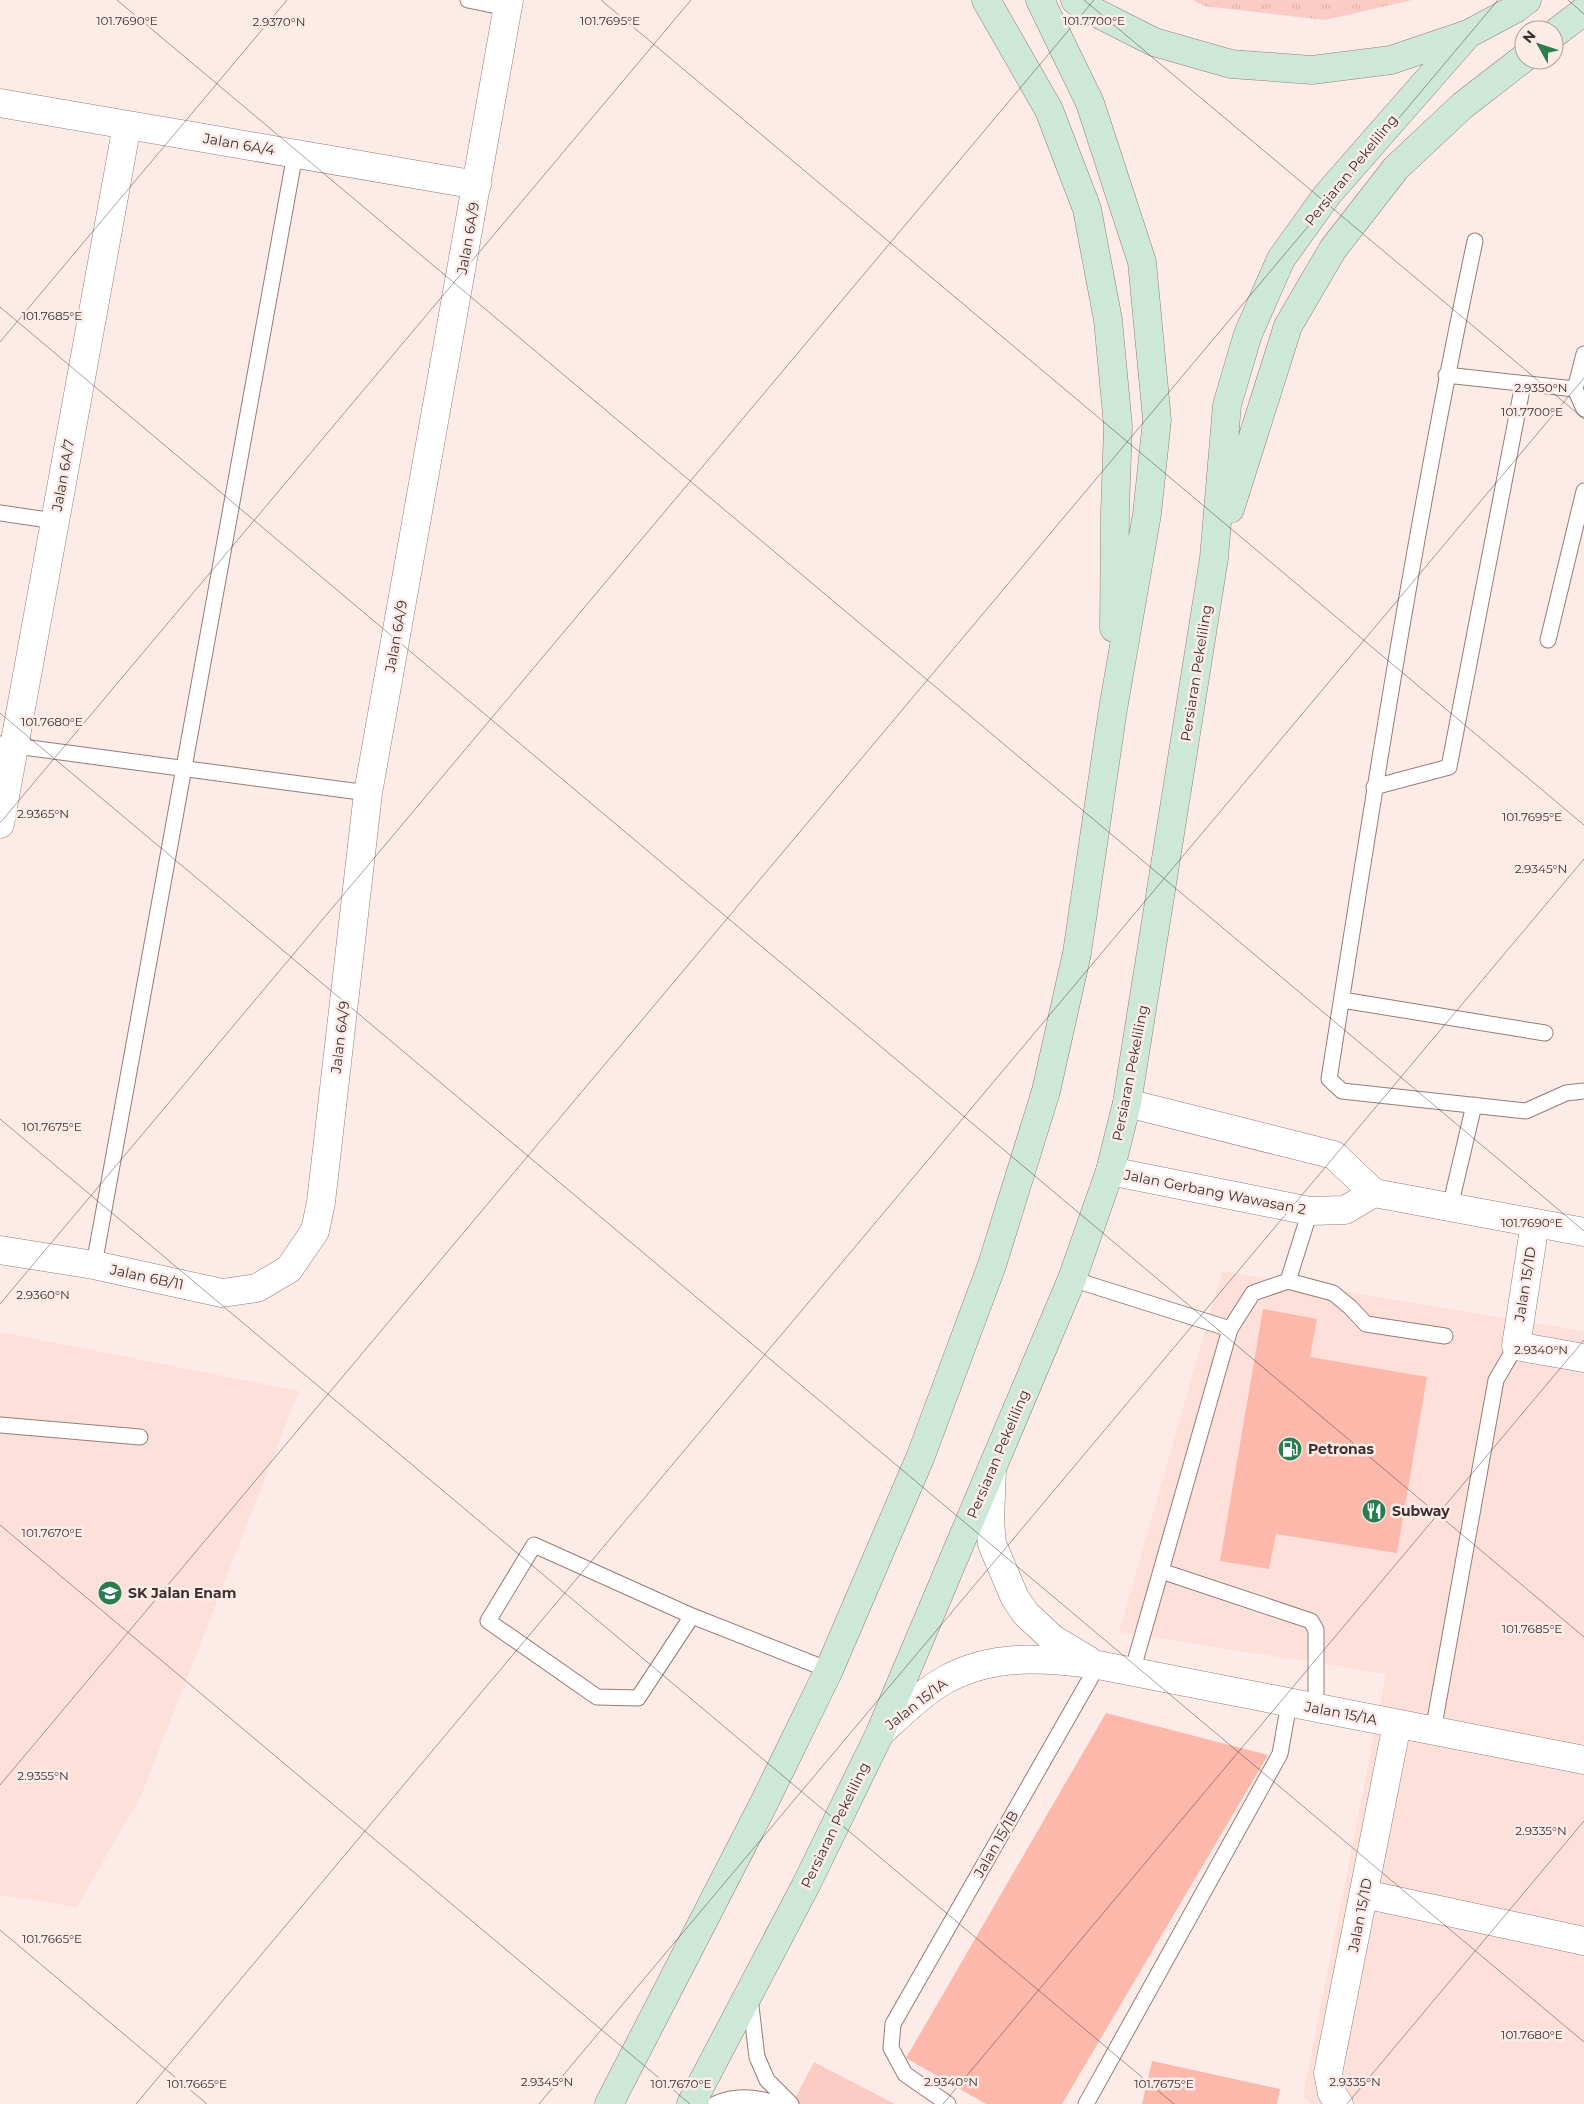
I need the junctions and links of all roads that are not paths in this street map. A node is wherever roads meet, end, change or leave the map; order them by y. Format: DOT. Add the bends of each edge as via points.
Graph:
graph roads {
  1 [pos="468,0"];
  2 [pos="986,0"];
  3 [pos="1040,0"];
  4 [pos="1075,0"];
  5 [pos="1527,0"];
  6 [pos="508,4"];
  7 [pos="1584,11"];
  8 [pos="1564,26"];
  9 [pos="1468,34"];
  10 [pos="1514,66"];
  11 [pos="0,103"];
  12 [pos="127,125"];
  13 [pos="295,154"];
  14 [pos="477,185"];
  15 [pos="1475,241"];
  16 [pos="1584,354"];
  17 [pos="1446,375"];
  18 [pos="1524,384"];
  19 [pos="1574,390"];
  20 [pos="1584,409"];
  21 [pos="1584,491"];
  22 [pos="0,513"];
  23 [pos="55,521"];
  24 [pos="1214,558"];
  25 [pos="1548,640"];
  26 [pos="1113,709"];
  27 [pos="7,744"];
  28 [pos="184,768"];
  29 [pos="1374,787"];
  30 [pos="368,793"];
  31 [pos="0,824"];
  32 [pos="1342,1000"];
  33 [pos="1545,1033"];
  34 [pos="1584,1091"];
  35 [pos="1127,1103"];
  36 [pos="1474,1104"];
  37 [pos="1110,1171"];
  38 [pos="1374,1193"];
  39 [pos="1450,1207"];
  40 [pos="1310,1211"];
  41 [pos="1535,1223"];
  42 [pos="1584,1232"];
  43 [pos="0,1250"];
  44 [pos="94,1265"];
  45 [pos="289,1269"];
  46 [pos="1072,1279"];
  47 [pos="1288,1282"];
  48 [pos="1230,1330"];
  49 [pos="1445,1336"];
  50 [pos="1516,1346"];
  51 [pos="1584,1358"];
  52 [pos="0,1425"];
  53 [pos="140,1437"];
  54 [pos="992,1466"];
  55 [pos="1161,1571"];
  56 [pos="692,1616"];
  57 [pos="1098,1665"];
  58 [pos="829,1670"];
  59 [pos="1132,1672"];
  60 [pos="1289,1703"];
  61 [pos="1316,1708"];
  62 [pos="1397,1724"];
  63 [pos="1433,1731"];
  64 [pos="880,1732"];
  65 [pos="1584,1760"];
  66 [pos="1364,1894"];
  67 [pos="1584,1941"];
  68 [pos="749,1990"];
  69 [pos="609,2104"];
  70 [pos="691,2104"];
  71 [pos="715,2104"];
  72 [pos="777,2104"];
  73 [pos="791,2104"];
  74 [pos="948,2104"];
  75 [pos="1086,2104"];
  76 [pos="1339,2104"];
  1 -- 6 [label="lane"];
  2 -- 26 [label="main road" via="1049,110 1084,200 1108,320 1118,426"];
  3 -- 26 [label="main road" via="1090,103 1142,262 1157,420 1147,514"];
  4 -- 9 [label="main road" via="1154,42 1231,64 1312,70 1391,60"];
  5 -- 9 [label="main road"];
  6 -- 14 [label="street, Jalan 6A/9"];
  7 -- 8 [label="main road"];
  9 -- 24 [label="main road, Persiaran Pekeliling" via="1352,164 1281,259 1248,334 1227,405"];
  10 -- 24 [label="main road" via="1462,106 1396,168 1332,249 1288,326"];
  11 -- 12 [label="street, Jalan 6A/4"];
  12 -- 13 [label="street, Jalan 6A/4"];
  12 -- 23 [label="street, Jalan 6A/7"];
  13 -- 14 [label="street, Jalan 6A/4"];
  13 -- 28 [label="lane"];
  14 -- 30 [label="street, Jalan 6A/9"];
  15 -- 17 [label="lane"];
  16 -- 19 [label="lane"];
  17 -- 18 [label="lane"];
  17 -- 29 [label="lane"];
  18 -- 19 [label="lane"];
  18 -- 29 [label="lane" via="1448,767"];
  19 -- 20 [label="lane"];
  21 -- 25 [label="lane"];
  22 -- 23 [label="lane"];
  23 -- 27 [label="street, Jalan 6A/7"];
  24 -- 35 [label="main road, Persiaran Pekeliling"];
  26 -- 58 [label="main road" via="1077,953 1046,1091 992,1265 920,1458"];
  27 -- 28 [label="lane"];
  27 -- 31 [label="street, Jalan 6A/7"];
  28 -- 30 [label="lane"];
  28 -- 44 [label="lane"];
  29 -- 32 [label="lane"];
  30 -- 45 [label="street, Jalan 6A/9" via="321,1202 315,1231"];
  32 -- 33 [label="lane"];
  32 -- 36 [label="lane" via="1329,1079 1342,1091"];
  34 -- 36 [label="lane" via="1566,1093 1526,1111"];
  35 -- 37 [label="main road, Persiaran Pekeliling"];
  35 -- 38 [label="street" via="1334,1156"];
  36 -- 39 [label="lane"];
  37 -- 40 [label="street, Jalan Gerbang Wawasan 2"];
  37 -- 46 [label="main road, Persiaran Pekeliling"];
  38 -- 39 [label="street"];
  38 -- 40 [label="street, Jalan Gerbang Wawasan 2" via="1345,1210"];
  39 -- 41 [label="street"];
  40 -- 47 [label="lane"];
  41 -- 42 [label="street"];
  41 -- 50 [label="street, Jalan 15/1D"];
  43 -- 44 [label="street, Jalan 6B/11"];
  44 -- 45 [label="street, Jalan 6B/11" via="222,1293 257,1288"];
  46 -- 48 [label="lane"];
  46 -- 54 [label="main road, Persiaran Pekeliling"];
  47 -- 48 [label="lane" via="1253,1294"];
  47 -- 49 [label="lane" via="1333,1293 1366,1324"];
  48 -- 55 [label="lane"];
  50 -- 51 [label="street"];
  50 -- 63 [label="lane" via="1496,1380"];
  52 -- 53 [label="lane"];
  54 -- 57 [label="street, Jalan 15/1A" via="992,1544 1015,1598 1026,1614 1054,1638"];
  54 -- 64 [label="main road, Persiaran Pekeliling"];
  55 -- 59 [label="lane"];
  55 -- 61 [label="lane" via="1311,1621 1316,1630"];
  56 -- 56 [label="lane" via="638,1698 596,1697 488,1621 534,1545"];
  56 -- 58 [label="lane"];
  57 -- 59 [label="street, Jalan 15/1A"];
  57 -- 64 [label="street, Jalan 15/1A" via="1023,1658 967,1669 937,1686"];
  57 -- 74 [label="lane, Jalan 15/1B" via="893,2024 891,2048 905,2074"];
  58 -- 69 [label="main road"];
  59 -- 60 [label="street, Jalan 15/1A"];
  60 -- 61 [label="street, Jalan 15/1A"];
  60 -- 75 [label="lane" via="1280,1754"];
  61 -- 62 [label="street, Jalan 15/1A"];
  62 -- 63 [label="street, Jalan 15/1A"];
  62 -- 66 [label="street, Jalan 15/1D"];
  63 -- 65 [label="street, Jalan 15/1A"];
  64 -- 68 [label="main road, Persiaran Pekeliling" via="806,1885"];
  66 -- 67 [label="street"];
  66 -- 76 [label="street, Jalan 15/1D" via="1328,2073 1332,2093"];
  68 -- 70 [label="main road, Persiaran Pekeliling"];
  68 -- 73 [label="lane" via="757,2058 767,2080"];
  71 -- 72 [label="lane" via="745,2098"];
}
